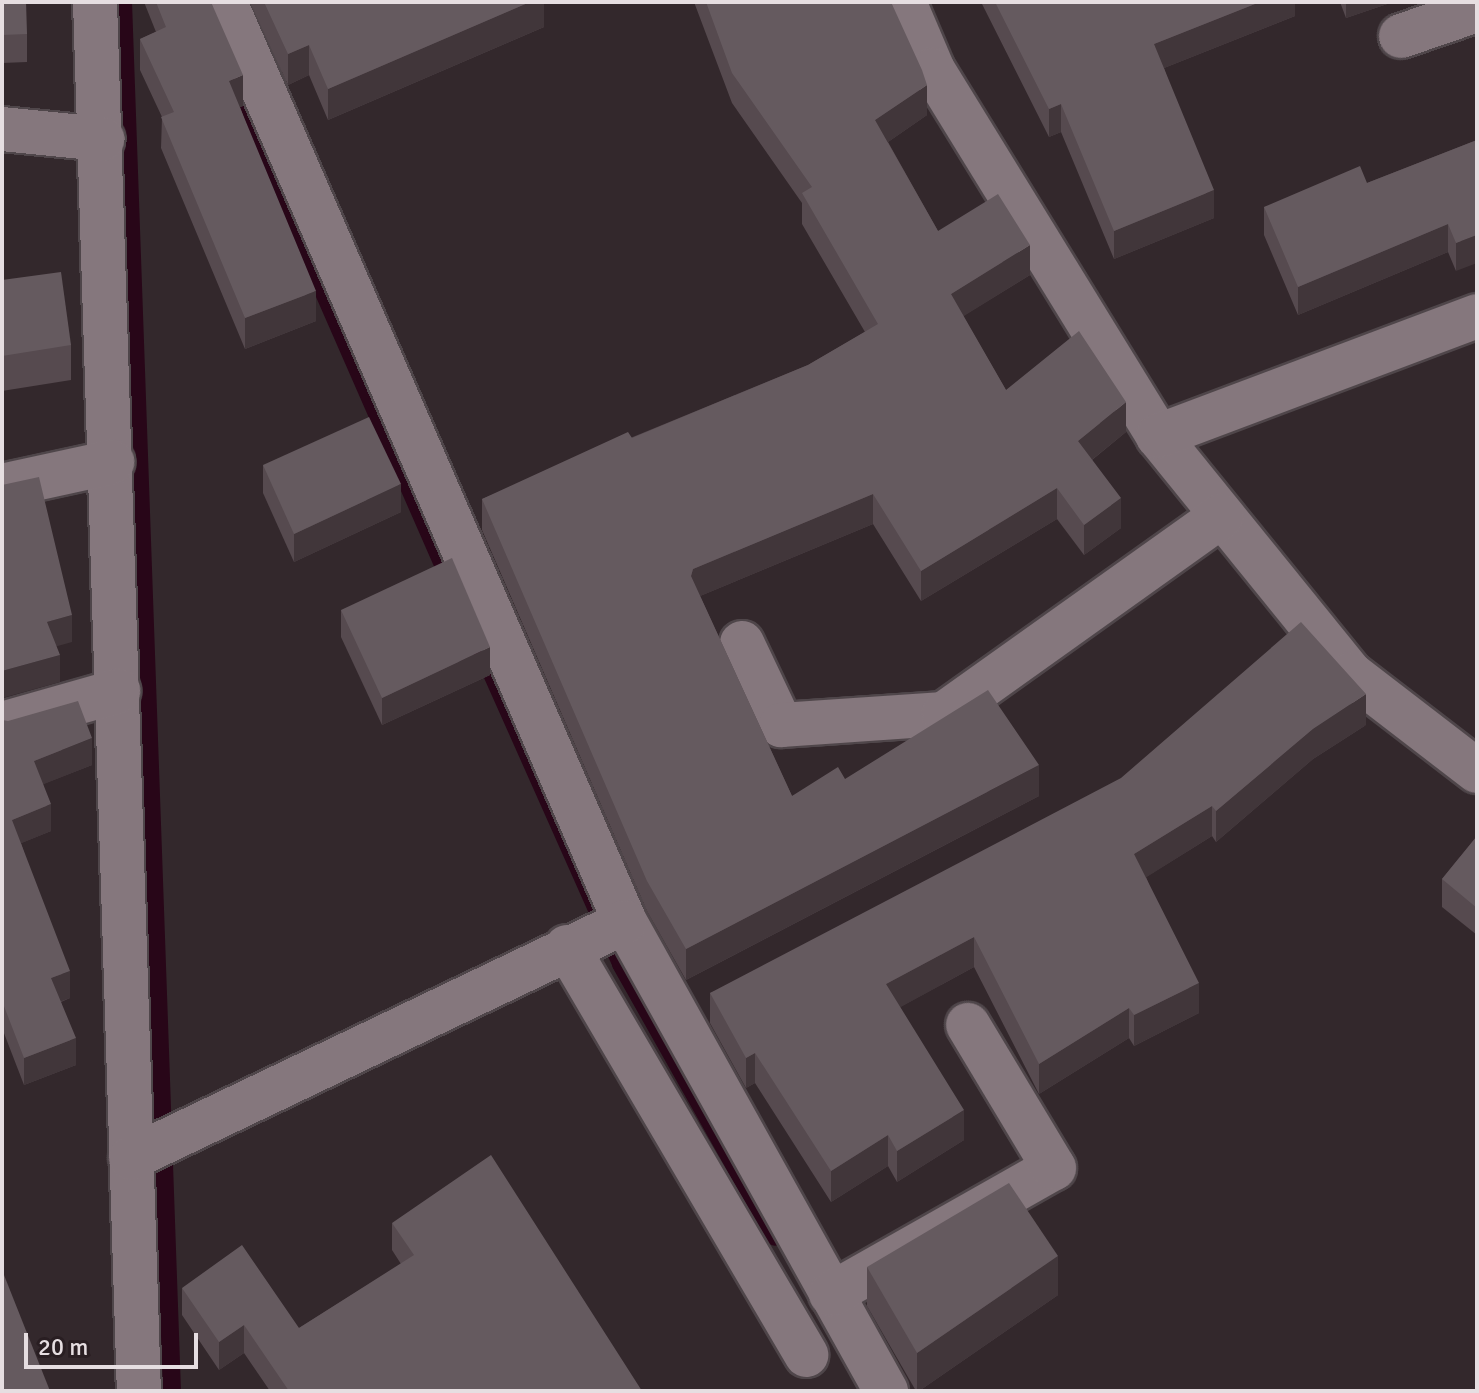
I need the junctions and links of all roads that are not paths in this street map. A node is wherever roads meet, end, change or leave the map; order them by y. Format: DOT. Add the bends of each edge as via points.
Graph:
graph roads {
  1 [pos="95,2"];
  2 [pos="225,2"];
  3 [pos="904,2"];
  4 [pos="1477,10"];
  5 [pos="1401,36"];
  6 [pos="2,129"];
  7 [pos="103,139"];
  8 [pos="1477,316"];
  9 [pos="1158,436"];
  10 [pos="112,462"];
  11 [pos="2,486"];
  12 [pos="1222,516"];
  13 [pos="742,643"];
  14 [pos="118,691"];
  15 [pos="2,724"];
  16 [pos="1477,771"];
  17 [pos="599,933"];
  18 [pos="718,992"];
  19 [pos="676,1013"];
  20 [pos="968,1025"];
  21 [pos="151,1151"];
  22 [pos="831,1294"];
  23 [pos="806,1355"];
  24 [pos="139,1391"];
  25 [pos="886,1391"];
  1 -- 7 [label="street"];
  2 -- 17 [label="street" via="356,295 352,306 447,525 462,537"];
  3 -- 9 [label="street" via="933,70"];
  4 -- 5 [label="street"];
  6 -- 7 [label="street"];
  7 -- 10 [label="street"];
  8 -- 9 [label="street"];
  9 -- 12 [label="street"];
  10 -- 11 [label="street"];
  10 -- 14 [label="street"];
  12 -- 13 [label="street" via="944,714 781,725"];
  12 -- 16 [label="street" via="1351,674"];
  14 -- 15 [label="street"];
  14 -- 21 [label="street"];
  17 -- 19 [label="street"];
  17 -- 21 [label="street"];
  17 -- 23 [label="street"];
  18 -- 19 [label="street"];
  19 -- 22 [label="street"];
  20 -- 22 [label="street" via="1054,1168"];
  21 -- 24 [label="street"];
  22 -- 25 [label="street"];
}
